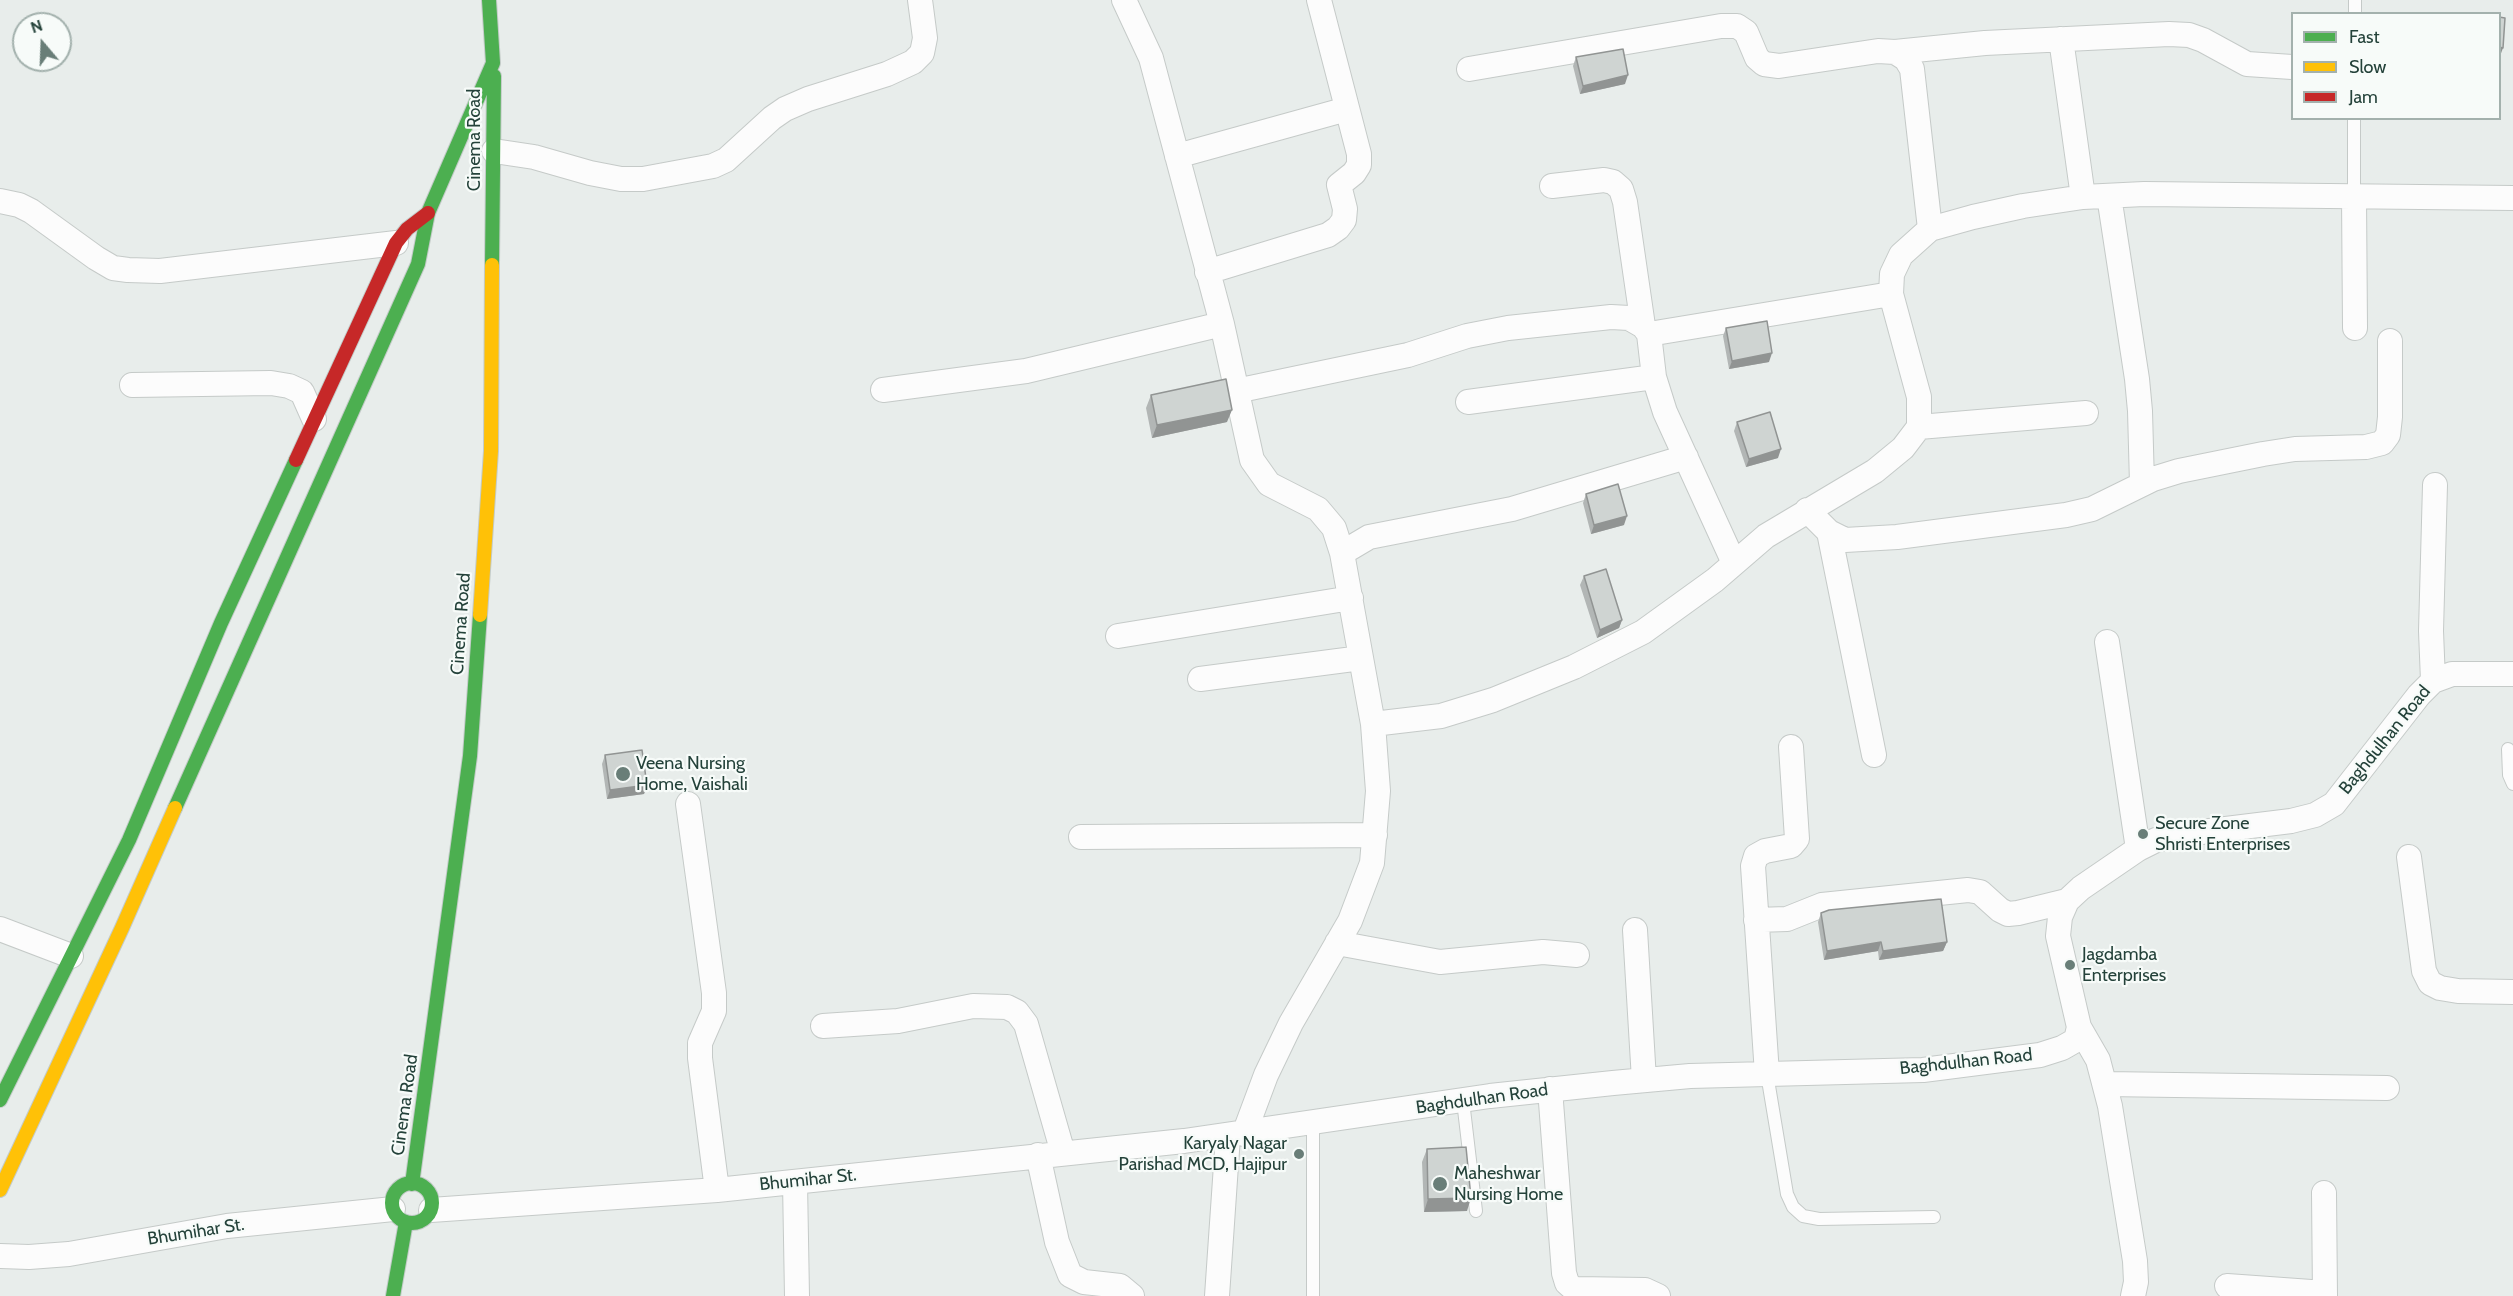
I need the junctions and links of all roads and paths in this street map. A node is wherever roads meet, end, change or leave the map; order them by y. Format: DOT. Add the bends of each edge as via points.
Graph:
graph roads {
  1 [pos="489,0"];
  2 [pos="503,0"];
  3 [pos="920,0"];
  4 [pos="1124,0"];
  5 [pos="1318,0"];
  6 [pos="492,20"];
  7 [pos="2061,39"];
  8 [pos="1895,52"];
  9 [pos="494,63"];
  10 [pos="2291,67"];
  11 [pos="1469,69"];
  12 [pos="1347,109"];
  13 [pos="2354,120"];
  14 [pos="494,151"];
  15 [pos="1177,156"];
  16 [pos="1551,186"];
  17 [pos="2109,196"];
  18 [pos="2083,197"];
  19 [pos="2354,197"];
  20 [pos="2513,198"];
  21 [pos="0,201"];
  22 [pos="428,213"];
  23 [pos="1930,229"];
  24 [pos="396,243"];
  25 [pos="1208,272"];
  26 [pos="1891,294"];
  27 [pos="1222,324"];
  28 [pos="2355,328"];
  29 [pos="1646,330"];
  30 [pos="2390,342"];
  31 [pos="1654,377"];
  32 [pos="132,385"];
  33 [pos="883,390"];
  34 [pos="1236,390"];
  35 [pos="1468,402"];
  36 [pos="2085,413"];
  37 [pos="314,419"];
  38 [pos="1918,427"];
  39 [pos="1686,457"];
  40 [pos="2142,484"];
  41 [pos="2435,485"];
  42 [pos="1807,510"];
  43 [pos="1829,532"];
  44 [pos="1342,553"];
  45 [pos="1734,563"];
  46 [pos="1351,598"];
  47 [pos="1118,636"];
  48 [pos="2107,642"];
  49 [pos="1362,658"];
  50 [pos="2513,674"];
  51 [pos="1200,680"];
  52 [pos="2433,681"];
  53 [pos="1373,724"];
  54 [pos="1791,747"];
  55 [pos="2508,749"];
  56 [pos="1874,755"];
  57 [pos="2513,784"];
  58 [pos="688,804"];
  59 [pos="1375,835"];
  60 [pos="1081,837"];
  61 [pos="2138,849"];
  62 [pos="2409,857"];
  63 [pos="2067,901"];
  64 [pos="1756,920"];
  65 [pos="0,929"];
  66 [pos="1635,930"];
  67 [pos="1337,943"];
  68 [pos="1577,955"];
  69 [pos="71,956"];
  70 [pos="2513,992"];
  71 [pos="823,1026"];
  72 [pos="2079,1027"];
  73 [pos="1767,1074"];
  74 [pos="1644,1080"];
  75 [pos="2105,1084"];
  76 [pos="2387,1088"];
  77 [pos="1550,1089"];
  78 [pos="0,1100"];
  79 [pos="1463,1101"];
  80 [pos="1313,1124"];
  81 [pos="1236,1135"];
  82 [pos="1184,1141"];
  83 [pos="1063,1153"];
  84 [pos="1038,1155"];
  85 [pos="795,1182"];
  86 [pos="412,1184"];
  87 [pos="0,1190"];
  88 [pos="717,1190"];
  89 [pos="2324,1192"];
  90 [pos="430,1210"];
  91 [pos="1476,1211"];
  92 [pos="399,1216"];
  93 [pos="1934,1217"];
  94 [pos="0,1256"];
  95 [pos="2227,1287"];
  96 [pos="1593,1293"];
  97 [pos="2325,1294"];
  98 [pos="393,1296"];
  99 [pos="797,1296"];
  100 [pos="1132,1296"];
  101 [pos="1217,1296"];
  102 [pos="1313,1296"];
  103 [pos="1658,1296"];
  104 [pos="2133,1296"];
  1 -- 6 [label="main road, Cinema Road"];
  2 -- 6 [label="main road"];
  3 -- 14 [label="street" via="925,38 922,53 913,62 785,109 726,160 713,166 643,179 621,179"];
  4 -- 15 [label="street" via="1151,58"];
  5 -- 12 [label="street"];
  6 -- 9 [label="main road, Cinema Road"];
  7 -- 8 [label="street"];
  7 -- 10 [label="street" via="2189,35 2247,64"];
  7 -- 18 [label="street"];
  8 -- 11 [label="street" via="1878,51 1779,66 1764,64 1757,58 1746,32 1737,26 1721,26"];
  8 -- 23 [label="street" via="1912,69"];
  9 -- 14 [label="main road, Cinema Road"];
  9 -- 22 [label="main road"];
  12 -- 15 [label="street"];
  12 -- 25 [label="street" via="1359,165 1339,185 1345,209 1338,228 1328,235"];
  13 -- 19 [label="lane"];
  14 -- 86 [label="main road, Cinema Road" via="491,451 470,756"];
  15 -- 25 [label="street"];
  16 -- 29 [label="street" via="1604,180 1621,189"];
  17 -- 18 [label="street"];
  17 -- 19 [label="street"];
  17 -- 40 [label="street" via="2137,379"];
  18 -- 23 [label="street" via="1993,212"];
  19 -- 20 [label="street"];
  19 -- 28 [label="street"];
  21 -- 24 [label="street" via="31,211 96,258 113,268 128,270 160,271"];
  22 -- 24 [label="main road"];
  22 -- 87 [label="main road" via="418,264 122,928"];
  23 -- 26 [label="street" via="1901,255 1893,274"];
  24 -- 37 [label="main road"];
  25 -- 27 [label="street"];
  26 -- 29 [label="street"];
  26 -- 38 [label="street" via="1919,397"];
  27 -- 33 [label="street" via="1026,371"];
  27 -- 34 [label="street"];
  29 -- 31 [label="street"];
  29 -- 34 [label="street" via="1629,318 1611,317 1508,328 1408,355"];
  30 -- 40 [label="street" via="2390,417 2388,435 2382,443 2263,454 2179,471"];
  31 -- 35 [label="street"];
  31 -- 39 [label="street"];
  32 -- 37 [label="street" via="289,386 303,392"];
  34 -- 44 [label="street" via="1252,460 1269,484 1318,510 1334,528"];
  36 -- 38 [label="street"];
  37 -- 69 [label="main road" via="220,623 129,840"];
  38 -- 42 [label="street" via="1903,448 1875,471"];
  39 -- 44 [label="street" via="1512,509 1370,537"];
  39 -- 45 [label="street"];
  40 -- 43 [label="street" via="2092,509 2066,514 1856,540 1845,540"];
  41 -- 52 [label="street"];
  42 -- 43 [label="street"];
  42 -- 45 [label="street" via="1766,536"];
  43 -- 56 [label="street"];
  44 -- 46 [label="street"];
  45 -- 53 [label="street" via="1643,632 1574,667 1441,716"];
  46 -- 47 [label="street"];
  46 -- 49 [label="street"];
  48 -- 61 [label="street"];
  49 -- 51 [label="street"];
  49 -- 53 [label="street"];
  50 -- 52 [label="street, Baghdulhan Road" via="2452,674"];
  52 -- 61 [label="street, Baghdulhan Road" via="2334,804 2315,815 2178,835"];
  53 -- 59 [label="street" via="1378,791"];
  54 -- 64 [label="street" via="1797,839 1791,846 1756,856"];
  55 -- 57 [label="lane"];
  58 -- 88 [label="street" via="714,993 714,1011 700,1043 700,1058"];
  59 -- 60 [label="street"];
  59 -- 67 [label="street" via="1372,863 1361,895"];
  61 -- 63 [label="street, Baghdulhan Road"];
  62 -- 70 [label="street" via="2424,971 2430,982 2458,991"];
  63 -- 64 [label="street" via="2008,914 1980,892 1968,890 1822,905 1787,919"];
  63 -- 72 [label="street" via="2058,936"];
  64 -- 73 [label="street"];
  65 -- 69 [label="street"];
  66 -- 74 [label="street"];
  67 -- 68 [label="street" via="1440,962 1543,952"];
  67 -- 81 [label="street" via="1291,1023"];
  69 -- 78 [label="main road"];
  71 -- 83 [label="street" via="898,1021 973,1006 1007,1007 1017,1012 1026,1024"];
  72 -- 73 [label="street, Baghdulhan Road" via="2076,1040 2040,1055 1923,1070"];
  72 -- 75 [label="street" via="2098,1060"];
  73 -- 74 [label="street, Baghdulhan Road"];
  73 -- 93 [label="lane" via="1787,1194 1803,1216"];
  74 -- 77 [label="street, Baghdulhan Road"];
  75 -- 76 [label="street"];
  75 -- 104 [label="street" via="2135,1262"];
  77 -- 79 [label="street, Baghdulhan Road"];
  77 -- 96 [label="street" via="1564,1273 1574,1289"];
  79 -- 80 [label="street, Baghdulhan Road"];
  79 -- 91 [label="lane"];
  80 -- 81 [label="street, Baghdulhan Road"];
  80 -- 102 [label="lane"];
  81 -- 82 [label="street, Baghdulhan Road"];
  81 -- 101 [label="street"];
  82 -- 83 [label="street, Bhumihar St."];
  83 -- 84 [label="street, Bhumihar St."];
  84 -- 85 [label="street, Bhumihar St."];
  84 -- 100 [label="street" via="1057,1242 1070,1275 1084,1282 1120,1286"];
  85 -- 88 [label="street, Bhumihar St."];
  85 -- 99 [label="street"];
  86 -- 90 [label="main road" via="427,1191"];
  86 -- 92 [label="main road" via="396,1191 393,1197"];
  88 -- 90 [label="street, Bhumihar St."];
  89 -- 97 [label="street"];
  90 -- 92 [label="main road" via="423,1220"];
  92 -- 94 [label="street, Bhumihar St." via="227,1226 69,1254"];
  92 -- 98 [label="main road"];
  95 -- 97 [label="street"];
  96 -- 103 [label="street" via="1646,1290"];
}
